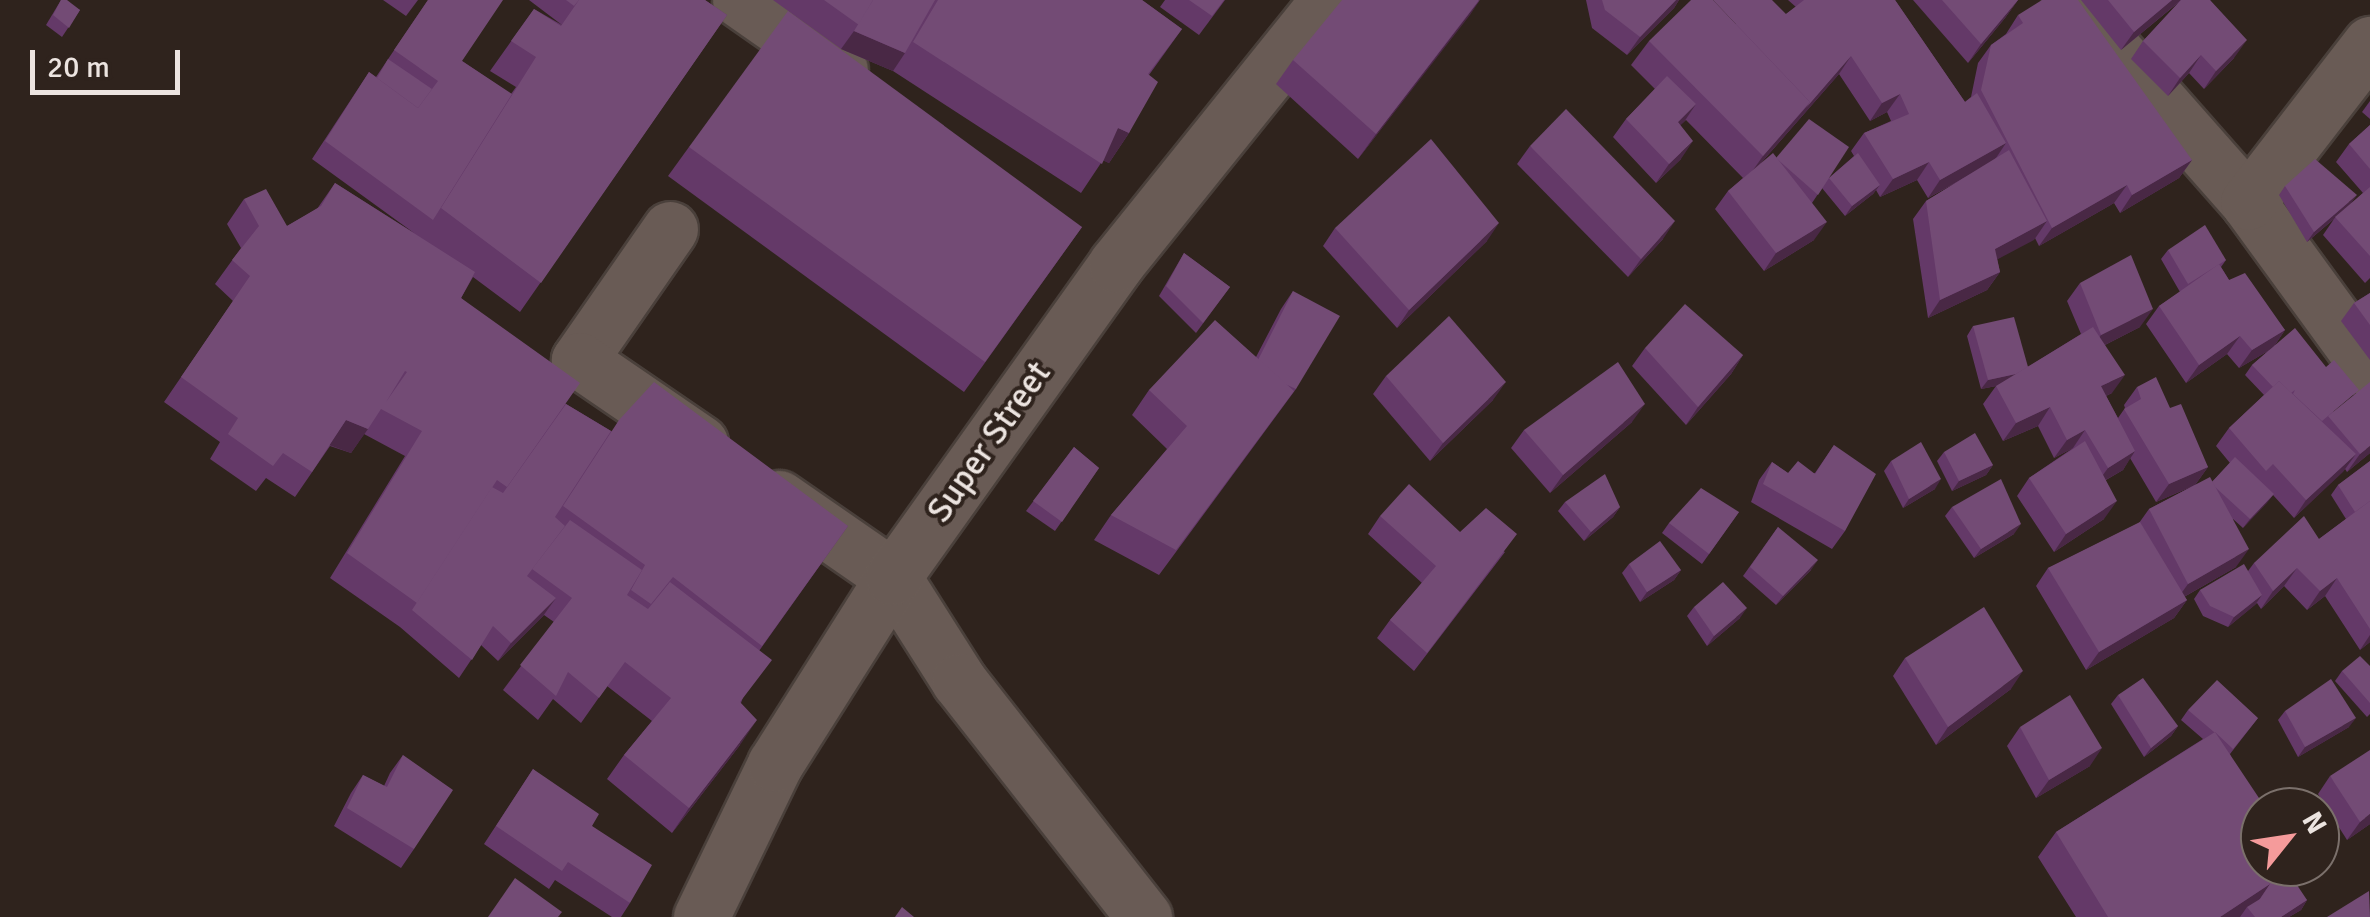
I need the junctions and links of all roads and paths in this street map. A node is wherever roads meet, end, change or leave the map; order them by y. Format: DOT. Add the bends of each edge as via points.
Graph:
graph roads {
  1 [pos="740,0"];
  2 [pos="1328,0"];
  3 [pos="2070,0"];
  4 [pos="2370,44"];
  5 [pos="887,103"];
  6 [pos="2248,202"];
  7 [pos="670,229"];
  8 [pos="1067,230"];
  9 [pos="1116,264"];
  10 [pos="2370,369"];
  11 [pos="893,577"];
  12 [pos="701,917"];
  13 [pos="1144,917"];
  1 -- 5 [label="street"];
  2 -- 9 [label="street, Super Street"];
  3 -- 6 [label="street"];
  4 -- 6 [label="street"];
  6 -- 10 [label="street"];
  7 -- 11 [label="street" via="579,360"];
  8 -- 9 [label="street"];
  9 -- 11 [label="street, Super Street"];
  11 -- 12 [label="street, Super Street" via="775,764"];
  11 -- 13 [label="street" via="959,681"];
}
